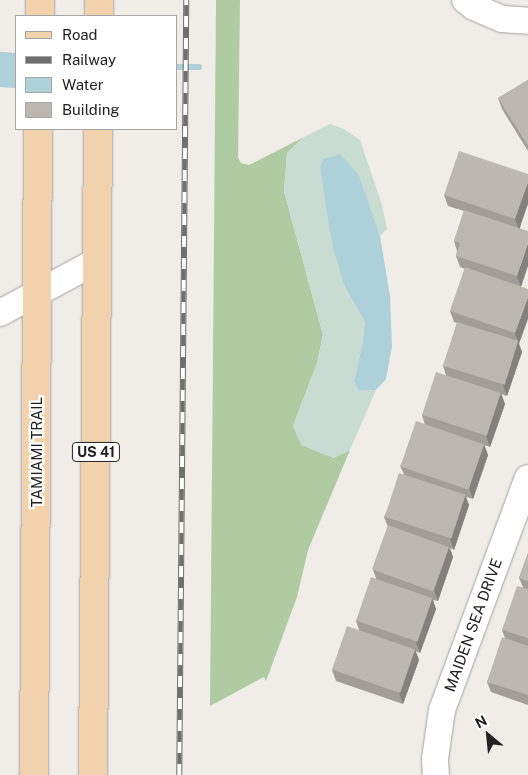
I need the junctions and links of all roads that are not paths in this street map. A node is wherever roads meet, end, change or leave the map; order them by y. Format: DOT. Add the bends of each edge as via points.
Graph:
graph roads {
  1 [pos="40,0"];
  2 [pos="99,0"];
  3 [pos="465,0"];
  4 [pos="40,15"];
  5 [pos="99,15"];
  6 [pos="528,22"];
  7 [pos="38,130"];
  8 [pos="98,130"];
  9 [pos="97,261"];
  10 [pos="38,293"];
  11 [pos="0,314"];
  12 [pos="528,478"];
  13 [pos="34,775"];
  14 [pos="93,775"];
  15 [pos="436,775"];
  1 -- 4 [label="main road"];
  2 -- 5 [label="main road"];
  3 -- 6 [label="street" via="502,19"];
  7 -- 10 [label="main road, TAMIAMI TRAIL"];
  8 -- 9 [label="main road, US 41"];
  9 -- 10 [label="street"];
  9 -- 14 [label="main road, US 41"];
  10 -- 11 [label="street"];
  10 -- 13 [label="main road, TAMIAMI TRAIL"];
  12 -- 15 [label="street, MAIDEN SEA DRIVE" via="442,710"];
}
